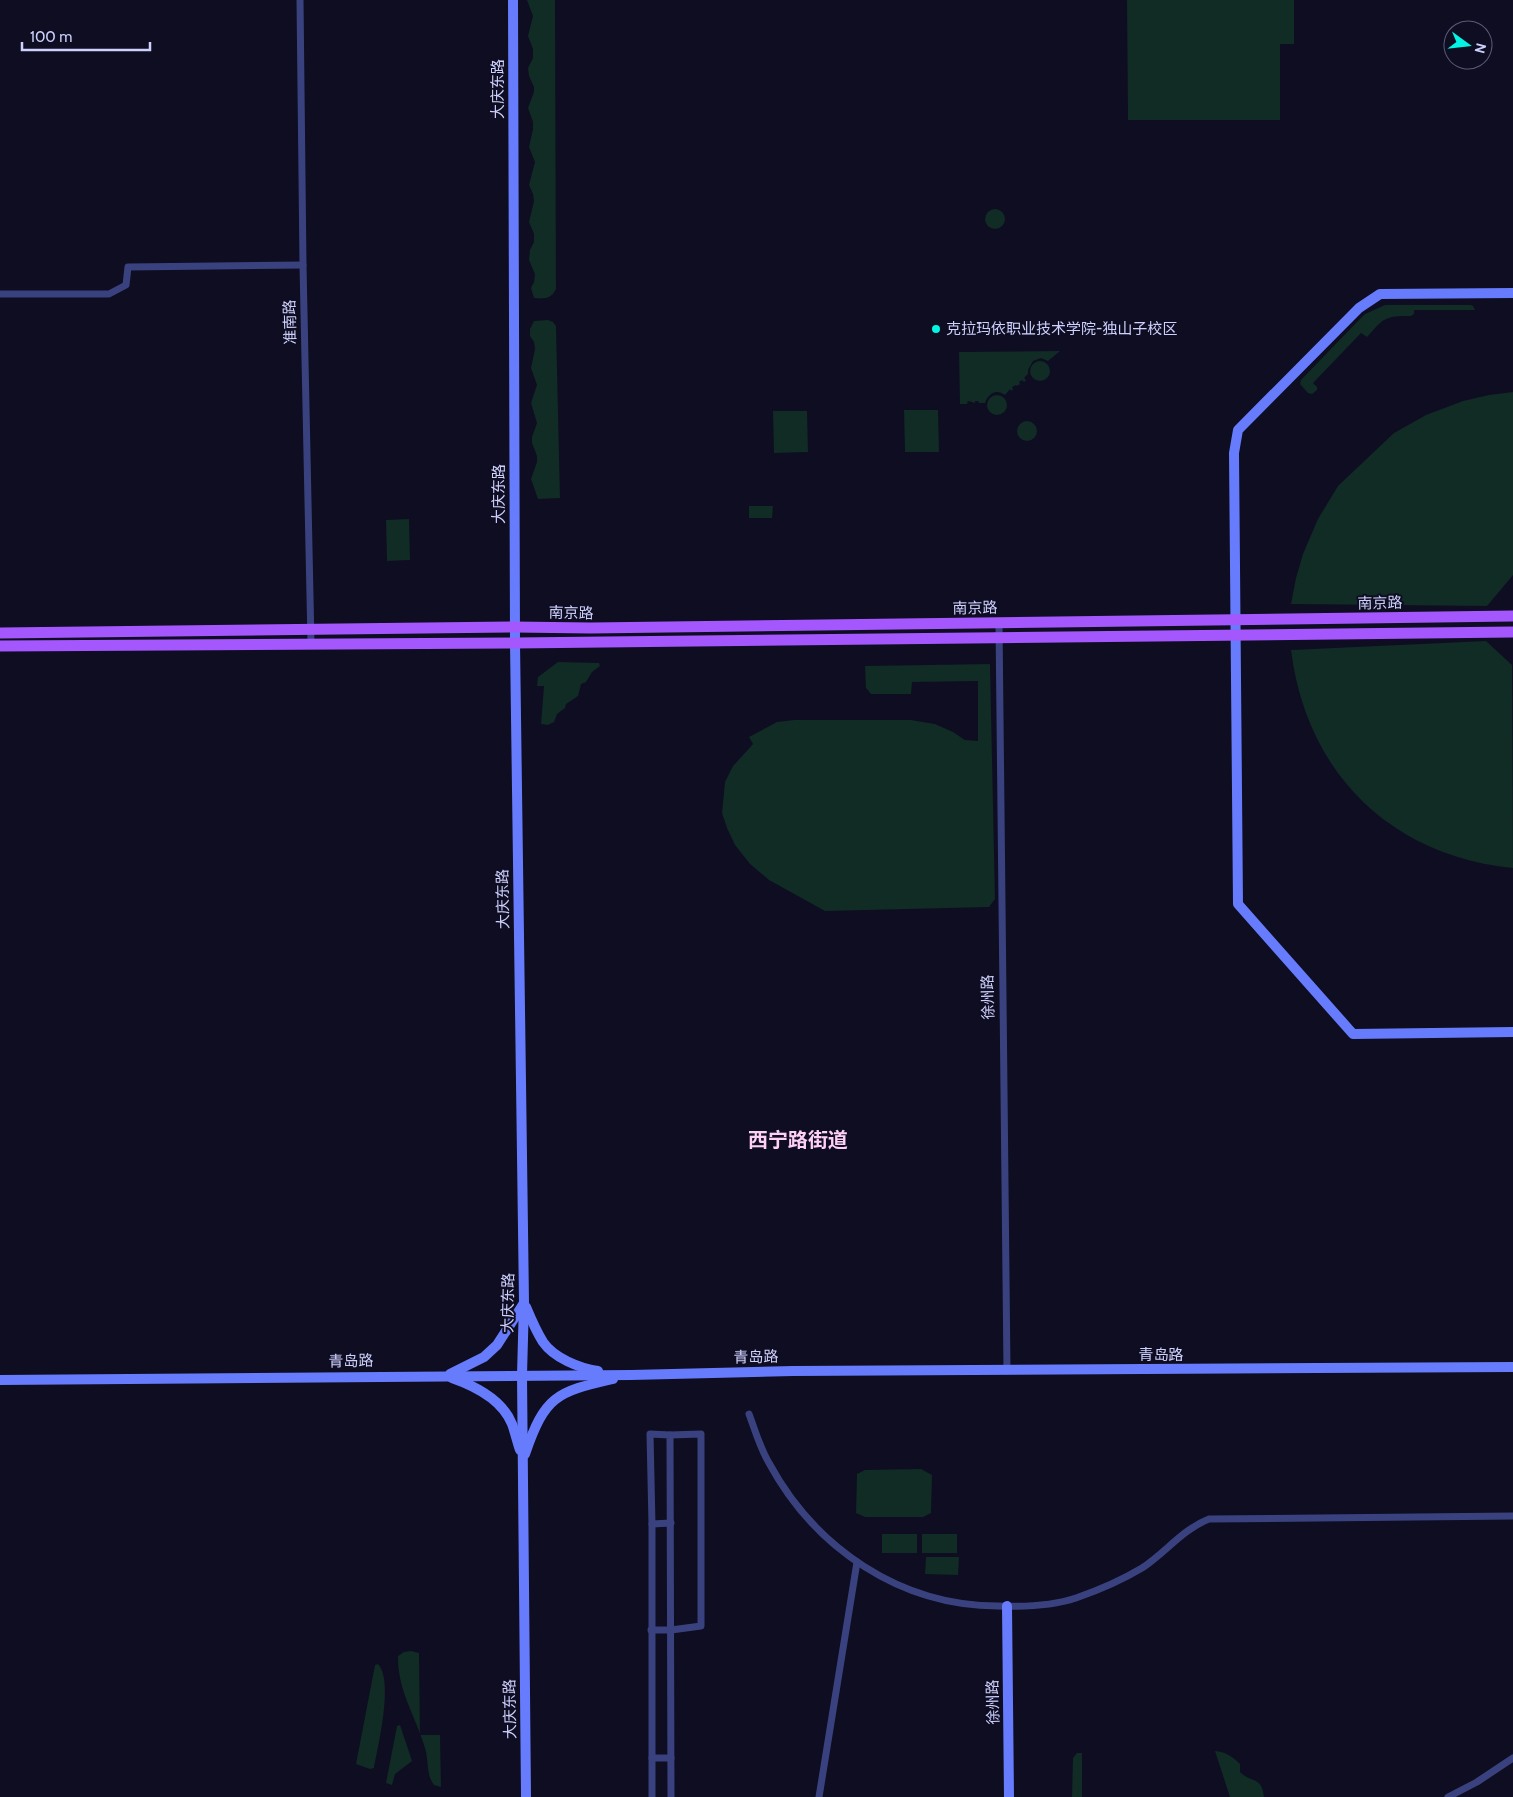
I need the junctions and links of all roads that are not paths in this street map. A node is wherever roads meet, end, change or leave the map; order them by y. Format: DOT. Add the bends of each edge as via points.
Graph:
graph roads {
  1 [pos="300,0"];
  2 [pos="513,0"];
  3 [pos="303,265"];
  4 [pos="1513,293"];
  5 [pos="0,294"];
  6 [pos="1513,616"];
  7 [pos="1235,620"];
  8 [pos="999,623"];
  9 [pos="514,627"];
  10 [pos="310,631"];
  11 [pos="1513,632"];
  12 [pos="0,634"];
  13 [pos="1236,635"];
  14 [pos="999,637"];
  15 [pos="311,643"];
  16 [pos="515,643"];
  17 [pos="0,646"];
  18 [pos="1513,1032"];
  19 [pos="524,1302"];
  20 [pos="1513,1366"];
  21 [pos="1007,1371"];
  22 [pos="522,1374"];
  23 [pos="446,1375"];
  24 [pos="631,1375"];
  25 [pos="0,1380"];
  26 [pos="748,1414"];
  27 [pos="670,1435"];
  28 [pos="523,1461"];
  29 [pos="1513,1516"];
  30 [pos="671,1523"];
  31 [pos="652,1524"];
  32 [pos="857,1562"];
  33 [pos="1007,1606"];
  34 [pos="651,1630"];
  35 [pos="672,1630"];
  36 [pos="652,1758"];
  37 [pos="671,1758"];
  38 [pos="1513,1758"];
  39 [pos="526,1797"];
  40 [pos="652,1797"];
  41 [pos="671,1797"];
  42 [pos="819,1797"];
  43 [pos="1009,1797"];
  44 [pos="1448,1797"];
  1 -- 3 [label="street, 准南路"];
  2 -- 9 [label="street, 大庆东路"];
  3 -- 5 [label="street" via="128,267 126,285 109,294"];
  3 -- 10 [label="street, 准南路"];
  4 -- 7 [label="street" via="1380,294 1359,308 1238,430 1234,453"];
  6 -- 7 [label="main road, 南京路"];
  7 -- 8 [label="main road, 南京路"];
  7 -- 13 [label="street"];
  8 -- 9 [label="main road, 南京路"];
  8 -- 14 [label="street, 徐州路"];
  9 -- 10 [label="main road, 南京路"];
  9 -- 16 [label="street, 大庆东路"];
  10 -- 12 [label="main road, 南京路"];
  10 -- 15 [label="street, 准南路"];
  11 -- 13 [label="main road, 南京路"];
  13 -- 14 [label="main road, 南京路"];
  13 -- 18 [label="street" via="1238,904 1353,1034"];
  14 -- 16 [label="main road, 南京路"];
  14 -- 21 [label="street, 徐州路"];
  15 -- 16 [label="main road, 南京路"];
  15 -- 17 [label="main road, 南京路"];
  16 -- 19 [label="street, 大庆东路"];
  19 -- 22 [label="street, 大庆东路"];
  19 -- 23 [label="street" via="497,1345 484,1357"];
  19 -- 24 [label="street" via="544,1344 556,1355 594,1370"];
  20 -- 21 [label="street, 青岛路"];
  21 -- 24 [label="street, 青岛路"];
  22 -- 23 [label="street, 青岛路"];
  22 -- 24 [label="street, 青岛路"];
  22 -- 28 [label="street, 大庆东路"];
  23 -- 25 [label="street, 青岛路"];
  23 -- 28 [label="street" via="467,1383 500,1406 511,1422"];
  24 -- 28 [label="street" via="570,1390 555,1399 542,1413"];
  26 -- 32 [label="street" via="768,1462 790,1498 815,1528"];
  27 -- 30 [label="street"];
  27 -- 31 [label="street" via="650,1434"];
  27 -- 35 [label="street" via="701,1434 702,1626"];
  28 -- 39 [label="street, 大庆东路"];
  29 -- 33 [label="street" via="1209,1519 1196,1524 1142,1568 1113,1583 1075,1598 1048,1604"];
  30 -- 31 [label="street"];
  30 -- 35 [label="street"];
  31 -- 34 [label="street"];
  32 -- 33 [label="street" via="915,1593 950,1602"];
  32 -- 42 [label="street"];
  33 -- 43 [label="street, 徐州路"];
  34 -- 35 [label="street"];
  34 -- 36 [label="street"];
  35 -- 37 [label="street"];
  36 -- 37 [label="street"];
  36 -- 40 [label="street"];
  37 -- 41 [label="street"];
  38 -- 44 [label="street"];
}
